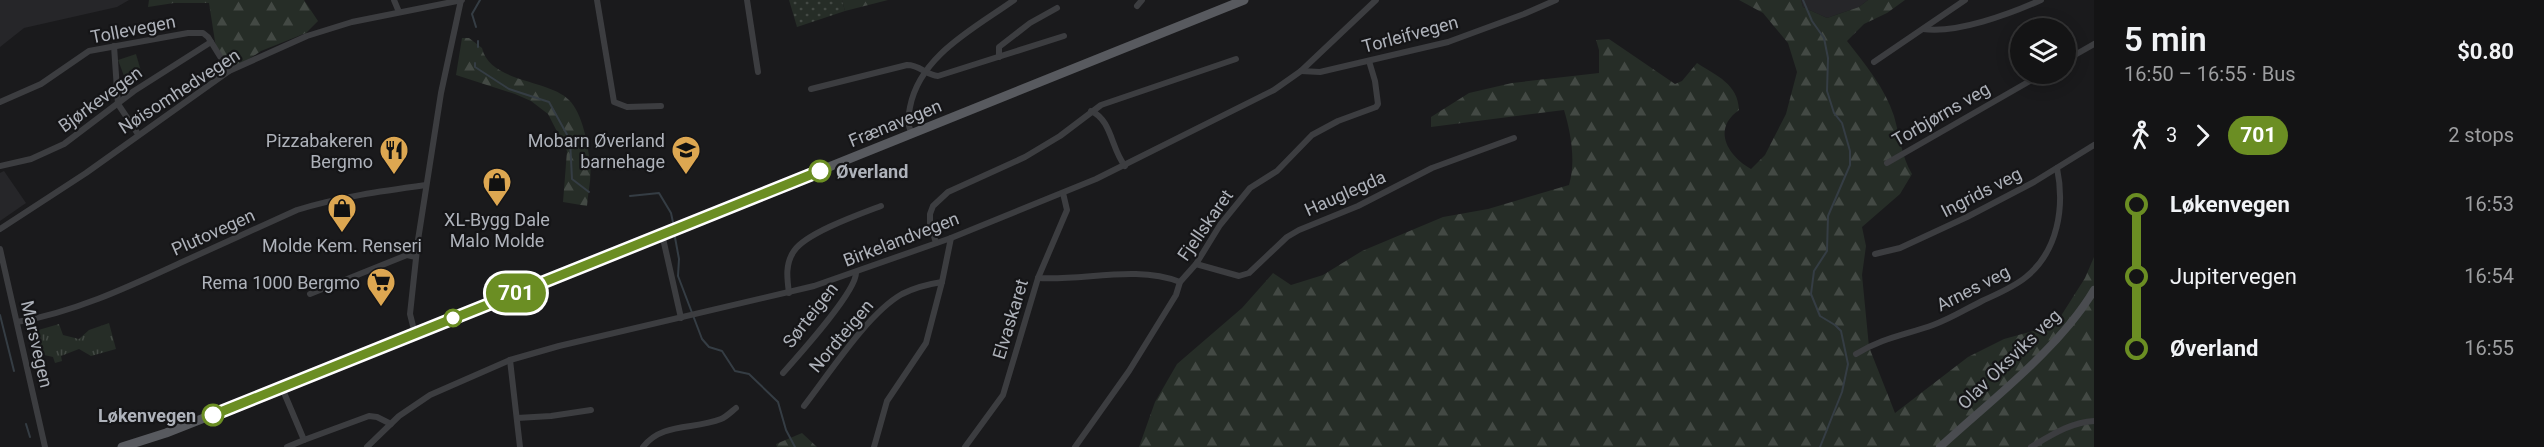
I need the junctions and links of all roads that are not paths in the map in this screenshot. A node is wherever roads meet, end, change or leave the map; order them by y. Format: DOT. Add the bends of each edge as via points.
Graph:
graph roads {
  1 [pos="394,0"];
  2 [pos="462,0"];
  3 [pos="597,0"];
  4 [pos="747,0"];
  5 [pos="1014,0"];
  6 [pos="1244,0"];
  7 [pos="1376,0"];
  8 [pos="1556,0"];
  9 [pos="1965,0"];
  10 [pos="2041,0"];
  11 [pos="1057,8"];
  12 [pos="399,12"];
  13 [pos="1923,29"];
  14 [pos="1064,36"];
  15 [pos="211,42"];
  16 [pos="2094,44"];
  17 [pos="114,46"];
  18 [pos="2076,54"];
  19 [pos="999,57"];
  20 [pos="1236,59"];
  21 [pos="1369,61"];
  22 [pos="1874,62"];
  23 [pos="229,71"];
  24 [pos="926,71"];
  25 [pos="1302,71"];
  26 [pos="758,72"];
  27 [pos="2025,84"];
  28 [pos="811,89"];
  29 [pos="0,102"];
  30 [pos="118,104"];
  31 [pos="661,106"];
  32 [pos="1091,111"];
  33 [pos="138,134"];
  34 [pos="912,134"];
  35 [pos="1514,138"];
  36 [pos="2094,145"];
  37 [pos="1887,163"];
  38 [pos="0,166"];
  39 [pos="1125,166"];
  40 [pos="2057,168"];
  41 [pos="426,185"];
  42 [pos="1064,193"];
  43 [pos="881,206"];
  44 [pos="0,229"];
  45 [pos="662,234"];
  46 [pos="951,238"];
  47 [pos="936,243"];
  48 [pos="0,249"];
  49 [pos="1875,254"];
  50 [pos="416,257"];
  51 [pos="1196,264"];
  52 [pos="856,273"];
  53 [pos="1038,278"];
  54 [pos="942,282"];
  55 [pos="1180,282"];
  56 [pos="2094,290"];
  57 [pos="789,293"];
  58 [pos="310,294"];
  59 [pos="681,318"];
  60 [pos="17,322"];
  61 [pos="415,334"];
  62 [pos="1856,354"];
  63 [pos="510,360"];
  64 [pos="783,373"];
  65 [pos="282,387"];
  66 [pos="804,406"];
  67 [pos="736,408"];
  68 [pos="591,410"];
  69 [pos="517,417"];
  70 [pos="2094,421"];
  71 [pos="391,423"];
  72 [pos="304,440"];
  73 [pos="45,447"];
  74 [pos="122,447"];
  75 [pos="287,447"];
  76 [pos="367,447"];
  77 [pos="520,447"];
  78 [pos="643,447"];
  79 [pos="874,447"];
  80 [pos="965,447"];
  81 [pos="1075,447"];
  82 [pos="1940,447"];
  83 [pos="2031,447"];
  1 -- 12 [label="street"];
  2 -- 12 [label="street, Nøisomhedvegen"];
  2 -- 41 [label="street"];
  3 -- 31 [label="street" via="614,102 627,107"];
  4 -- 26 [label="street"];
  5 -- 24 [label="street" via="943,51"];
  6 -- 34 [label="main road, Frænavegen"];
  7 -- 25 [label="street, Birkelandvegen"];
  8 -- 21 [label="street, Torleifvegen" via="1448,42"];
  9 -- 13 [label="street"];
  10 -- 13 [label="street" via="1981,21 1936,31"];
  11 -- 19 [label="street" via="999,46"];
  12 -- 23 [label="street, Nøisomhedvegen" via="307,36"];
  13 -- 22 [label="street"];
  14 -- 19 [label="street"];
  15 -- 17 [label="street, Tollevegen" via="203,33 195,33"];
  15 -- 23 [label="street"];
  15 -- 30 [label="street, Bjørkevegen"];
  16 -- 18 [label="street"];
  17 -- 29 [label="street, Tollevegen" via="89,51 42,84"];
  17 -- 30 [label="street"];
  19 -- 24 [label="street" via="938,76"];
  20 -- 32 [label="street"];
  21 -- 25 [label="street, Torleifvegen" via="1320,72"];
  21 -- 51 [label="street, Fjellskaret" via="1379,100 1376,107 1338,121 1300,144 1277,171 1239,199"];
  23 -- 33 [label="street, Nøisomhedvegen"];
  24 -- 28 [label="street" via="900,65"];
  24 -- 34 [label="street" via="912,97 907,122"];
  25 -- 39 [label="street, Birkelandvegen" via="1246,106"];
  27 -- 37 [label="street, Torbjørns veg"];
  30 -- 33 [label="street"];
  30 -- 38 [label="street, Bjørkevegen" via="64,144 32,159"];
  32 -- 39 [label="street" via="1102,117"];
  32 -- 47 [label="street" via="1025,158 940,198 930,214"];
  33 -- 44 [label="street, Nøisomhedvegen"];
  34 -- 45 [label="main road, Frænavegen"];
  35 -- 51 [label="street, Hauglegda" via="1432,168 1358,206 1299,230 1249,273 1239,276"];
  36 -- 40 [label="street, Ingrids veg"];
  39 -- 42 [label="street, Birkelandvegen"];
  40 -- 49 [label="street, Ingrids veg" via="1900,249"];
  40 -- 62 [label="street, Arnes veg" via="2059,220 2049,247 2032,271 2016,284 1944,320 1880,340"];
  41 -- 50 [label="street"];
  41 -- 60 [label="street, Plutovegen" via="297,210 126,288 83,305"];
  42 -- 46 [label="street, Birkelandvegen"];
  42 -- 53 [label="street, Elvaskaret" via="1067,210"];
  43 -- 57 [label="street" via="807,239 794,250 788,264"];
  45 -- 59 [label="street"];
  45 -- 61 [label="main road, Frænavegen"];
  46 -- 47 [label="street, Birkelandvegen"];
  46 -- 54 [label="street"];
  47 -- 52 [label="street, Birkelandvegen"];
  48 -- 60 [label="street, Marsvegen"];
  50 -- 58 [label="street" via="407,255"];
  50 -- 61 [label="street" via="410,314"];
  51 -- 55 [label="street, Fjellskaret"];
  52 -- 57 [label="street, Birkelandvegen"];
  52 -- 64 [label="street, Sørteigen" via="856,280 838,305"];
  53 -- 55 [label="street" via="1151,274"];
  53 -- 80 [label="street, Elvaskaret" via="1003,395"];
  54 -- 66 [label="street, Nordteigen" via="902,294 877,312"];
  54 -- 79 [label="street" via="926,343 887,401"];
  55 -- 81 [label="street, Fjellskaret" via="1129,371"];
  56 -- 82 [label="street, Olav Oksviks veg" via="2056,340"];
  57 -- 59 [label="street, Birkelandvegen"];
  59 -- 63 [label="street, Birkelandvegen"];
  60 -- 73 [label="street, Marsvegen"];
  61 -- 65 [label="main road, Frænavegen"];
  63 -- 69 [label="street"];
  63 -- 71 [label="street, Birkelandvegen" via="430,395"];
  65 -- 72 [label="street"];
  65 -- 74 [label="main road, Frænavegen"];
  67 -- 78 [label="street" via="721,419 651,436"];
  68 -- 69 [label="street"];
  69 -- 77 [label="street"];
  70 -- 83 [label="street" via="2060,430"];
  71 -- 72 [label="street" via="369,416"];
  71 -- 76 [label="street, Birkelandvegen"];
  72 -- 75 [label="street"];
}
